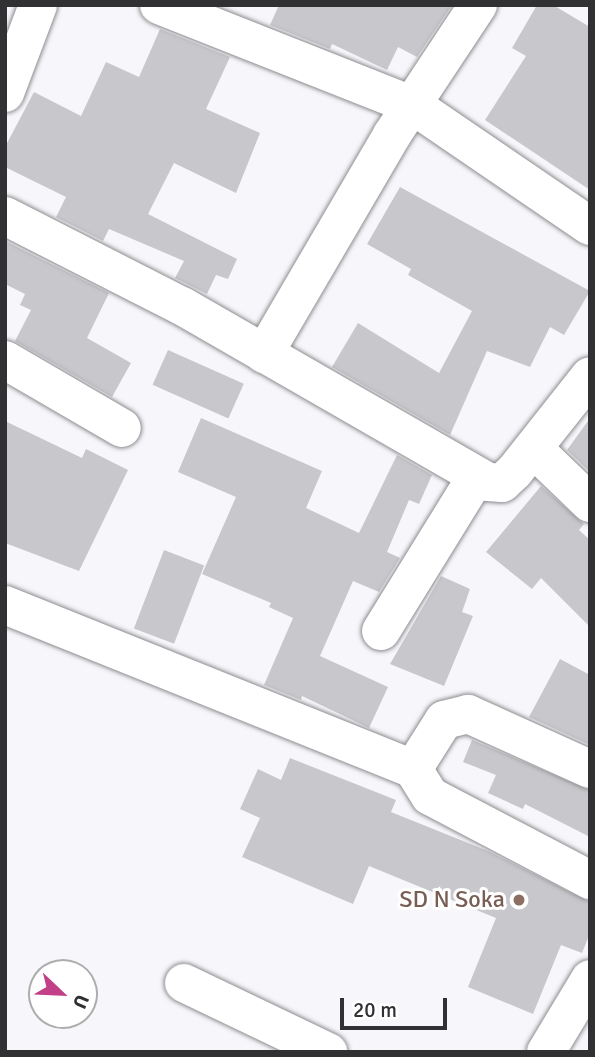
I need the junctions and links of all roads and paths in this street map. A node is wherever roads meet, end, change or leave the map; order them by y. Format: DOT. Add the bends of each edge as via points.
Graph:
graph roads {
  1 [pos="38,5"];
  2 [pos="159,5"];
  3 [pos="478,5"];
  4 [pos="5,93"];
  5 [pos="404,119"];
  6 [pos="5,216"];
  7 [pos="590,226"];
  8 [pos="264,354"];
  9 [pos="5,360"];
  10 [pos="590,376"];
  11 [pos="122,428"];
  12 [pos="534,449"];
  13 [pos="477,477"];
  14 [pos="590,503"];
  15 [pos="5,605"];
  16 [pos="382,631"];
  17 [pos="413,769"];
  18 [pos="590,769"];
  19 [pos="590,880"];
  20 [pos="590,979"];
  21 [pos="184,983"];
  22 [pos="328,1052"];
  23 [pos="546,1052"];
  1 -- 4 [label="street"];
  2 -- 5 [label="street"];
  3 -- 5 [label="street"];
  5 -- 7 [label="street"];
  5 -- 8 [label="street"];
  6 -- 8 [label="street" via="182,306"];
  8 -- 13 [label="street"];
  9 -- 11 [label="street"];
  10 -- 12 [label="street"];
  12 -- 13 [label="street" via="502,483"];
  12 -- 14 [label="street"];
  13 -- 16 [label="street"];
  15 -- 17 [label="street"];
  17 -- 18 [label="street" via="444,720 468,714"];
  17 -- 19 [label="street" via="422,789 438,802"];
  20 -- 23 [label="street"];
  21 -- 22 [label="street"];
}
